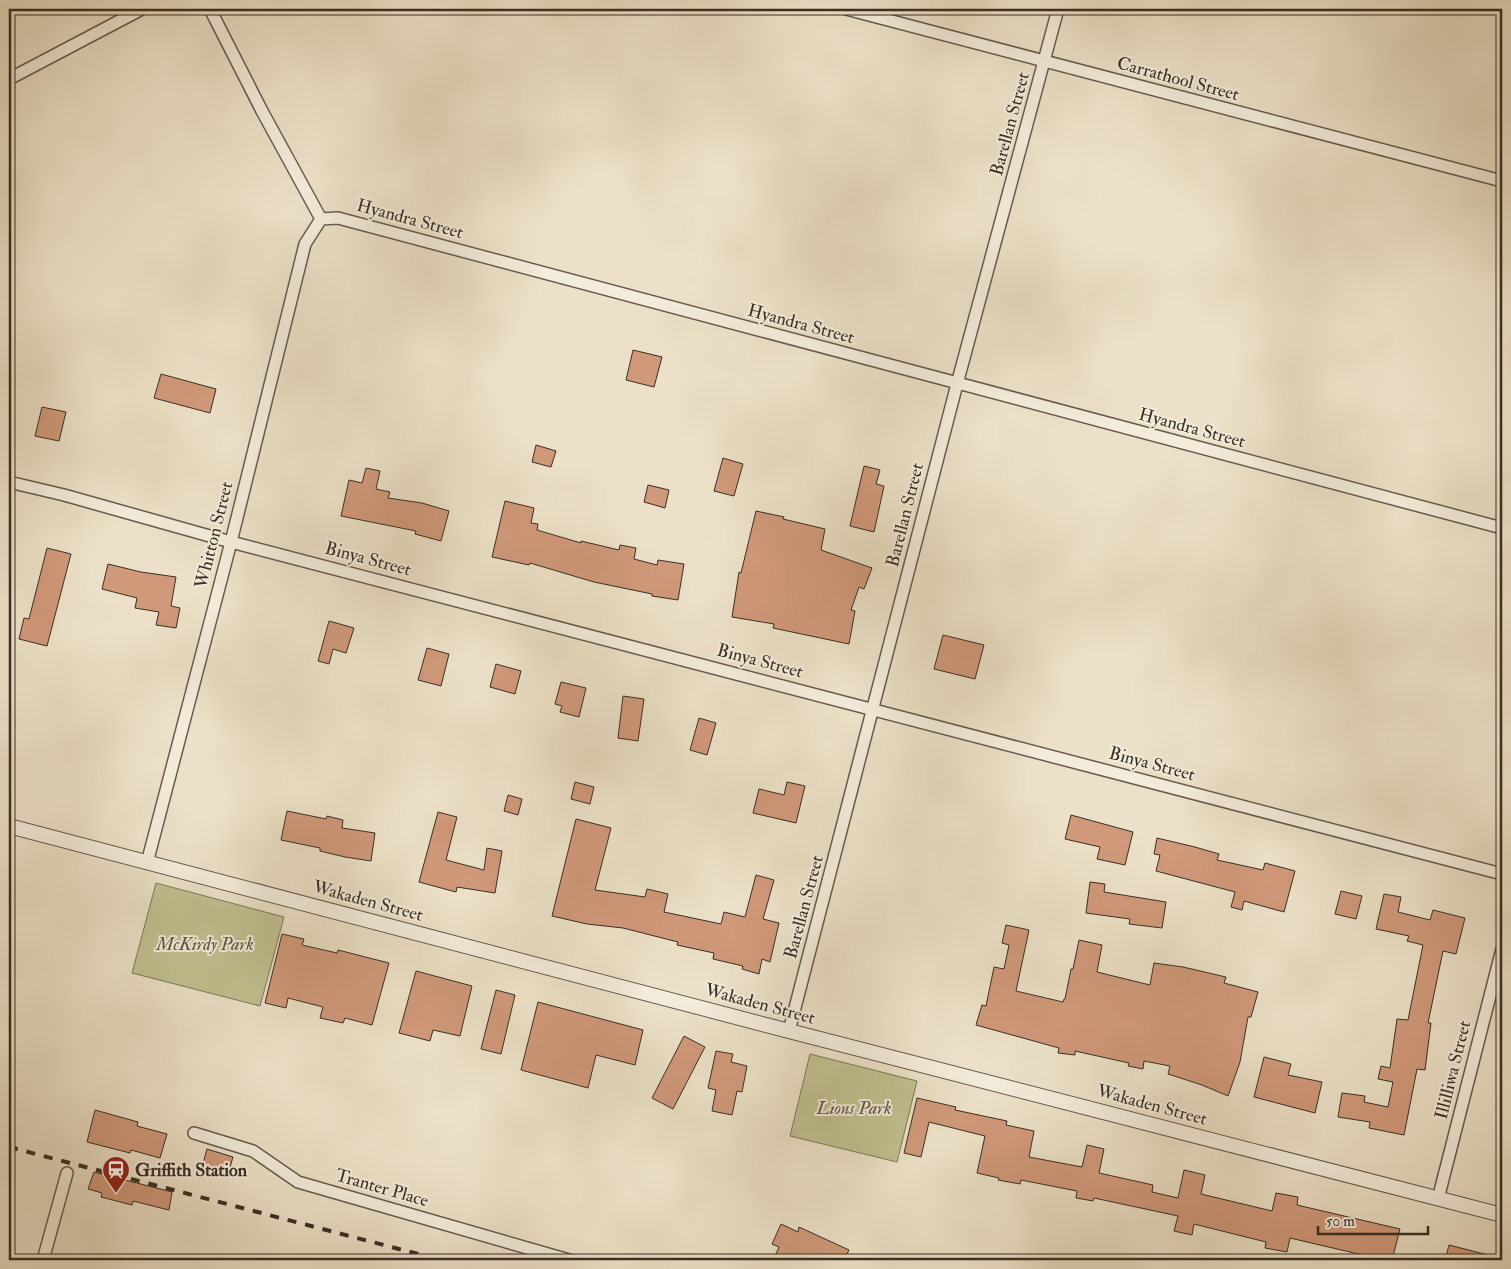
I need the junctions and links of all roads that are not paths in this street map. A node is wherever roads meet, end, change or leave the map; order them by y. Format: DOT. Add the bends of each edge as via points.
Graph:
graph roads {
  1 [pos="142,9"];
  2 [pos="210,9"];
  3 [pos="846,9"];
  4 [pos="1058,9"];
  5 [pos="1045,62"];
  6 [pos="9,79"];
  7 [pos="1502,181"];
  8 [pos="321,220"];
  9 [pos="957,384"];
  10 [pos="9,482"];
  11 [pos="1502,528"];
  12 [pos="231,542"];
  13 [pos="874,709"];
  14 [pos="9,828"];
  15 [pos="147,863"];
  16 [pos="1502,874"];
  17 [pos="1502,949"];
  18 [pos="790,1031"];
  19 [pos="194,1133"];
  20 [pos="67,1173"];
  21 [pos="1438,1199"];
  22 [pos="1502,1216"];
  23 [pos="42,1260"];
  24 [pos="568,1260"];
  1 -- 6 [label="street"];
  2 -- 8 [label="street"];
  3 -- 5 [label="street, Carrathool Street"];
  4 -- 5 [label="street, Barellan Street"];
  5 -- 7 [label="street, Carrathool Street"];
  5 -- 9 [label="street, Barellan Street"];
  8 -- 9 [label="street, Hyandra Street" via="338,218"];
  8 -- 12 [label="street, Whitton Street" via="305,244"];
  9 -- 11 [label="street, Hyandra Street"];
  9 -- 13 [label="street, Barellan Street"];
  10 -- 12 [label="street, Binya Street"];
  12 -- 13 [label="street, Binya Street"];
  12 -- 15 [label="street, Whitton Street"];
  13 -- 16 [label="street, Binya Street"];
  13 -- 18 [label="street, Barellan Street"];
  14 -- 15 [label="street, Wakaden Street"];
  15 -- 18 [label="street, Wakaden Street"];
  17 -- 21 [label="street, Illilliwa Street"];
  18 -- 21 [label="street, Wakaden Street"];
  19 -- 24 [label="street, Tranter Place" via="253,1151 298,1182"];
  20 -- 23 [label="street"];
  21 -- 22 [label="street, Wakaden Street"];
}
